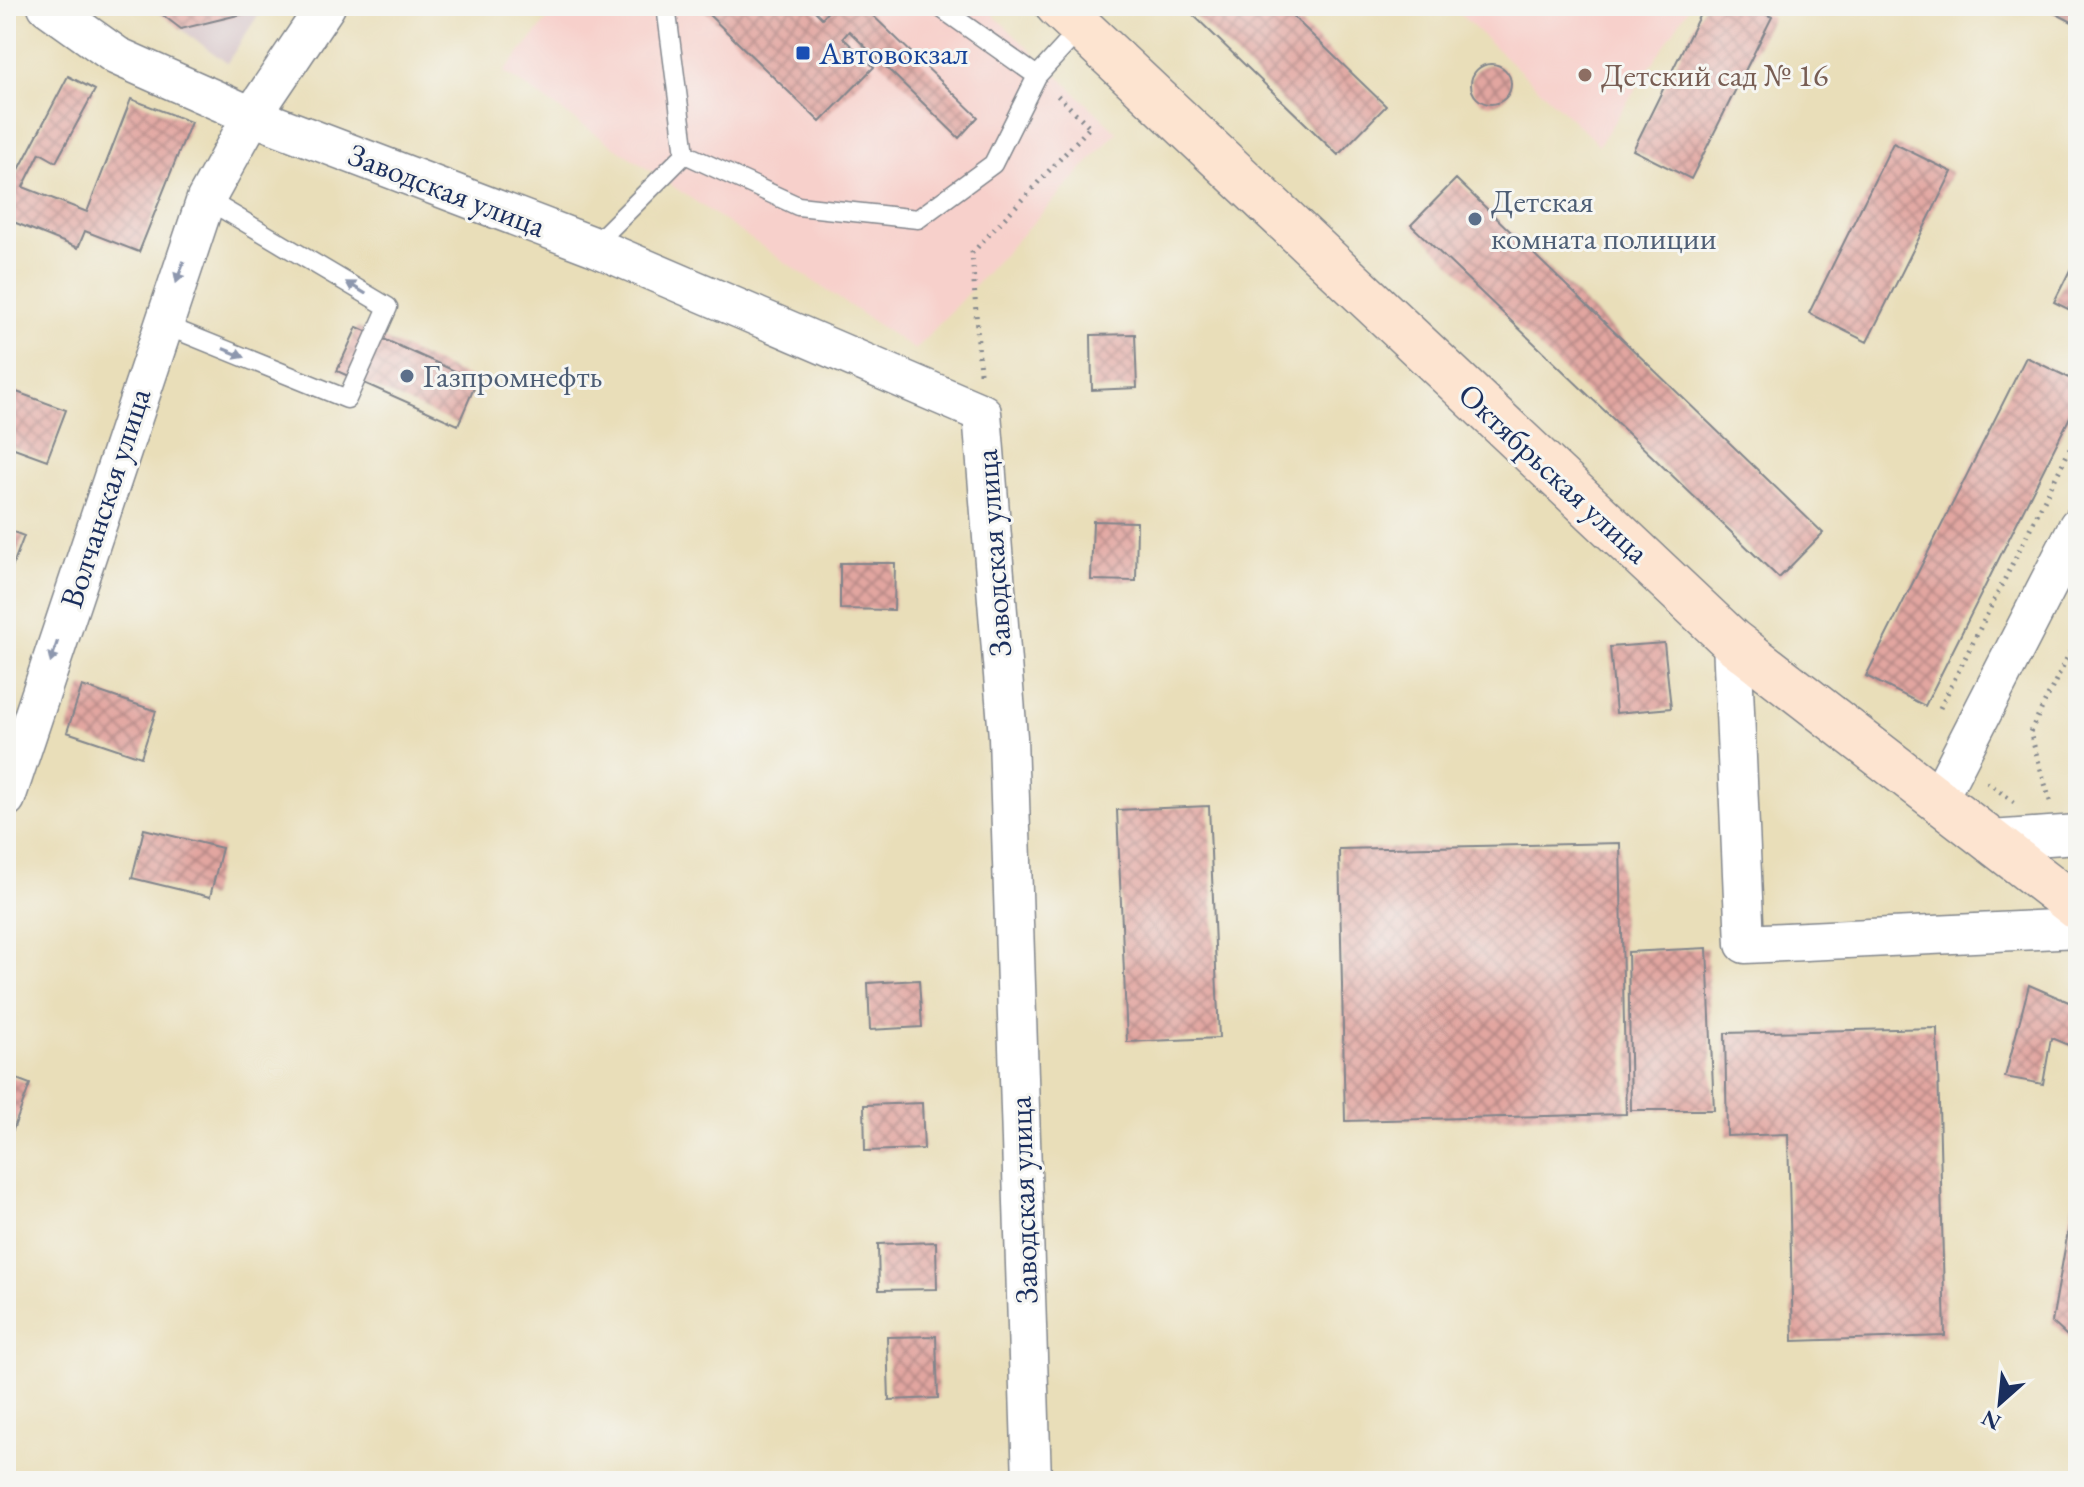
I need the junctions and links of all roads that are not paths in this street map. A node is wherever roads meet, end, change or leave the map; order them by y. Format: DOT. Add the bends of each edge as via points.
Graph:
graph roads {
  1 [pos="47,6"];
  2 [pos="326,6"];
  3 [pos="666,6"];
  4 [pos="938,6"];
  5 [pos="1069,17"];
  6 [pos="1037,76"];
  7 [pos="252,116"];
  8 [pos="685,154"];
  9 [pos="206,199"];
  10 [pos="593,246"];
  11 [pos="162,324"];
  12 [pos="2078,526"];
  13 [pos="1732,641"];
  14 [pos="6,798"];
  15 [pos="1938,799"];
  16 [pos="2069,834"];
  17 [pos="1991,840"];
  18 [pos="2078,908"];
  19 [pos="2078,928"];
  20 [pos="1032,1481"];
  1 -- 7 [label="street, Заводская улица" via="117,56"];
  2 -- 7 [label="street, Волчанская улица"];
  3 -- 8 [label="lane"];
  4 -- 6 [label="lane"];
  5 -- 6 [label="lane"];
  5 -- 13 [label="main road, Октябрьская улица"];
  6 -- 8 [label="lane" via="993,164 918,219 798,206"];
  7 -- 9 [label="street, Волчанская улица"];
  7 -- 10 [label="street, Заводская улица"];
  8 -- 10 [label="lane"];
  9 -- 11 [label="street, Волчанская улица, one-way"];
  11 -- 9 [label="lane, one-way" via="347,399 388,307"];
  10 -- 20 [label="street, Заводская улица" via="982,413 1008,737"];
  11 -- 14 [label="street, Волчанская улица, one-way"];
  12 -- 15 [label="street"];
  13 -- 15 [label="main road, Октябрьская улица"];
  13 -- 19 [label="street" via="1745,944"];
  15 -- 17 [label="main road, Октябрьская улица"];
  16 -- 17 [label="street"];
  17 -- 18 [label="main road, Октябрьская улица"];
}
